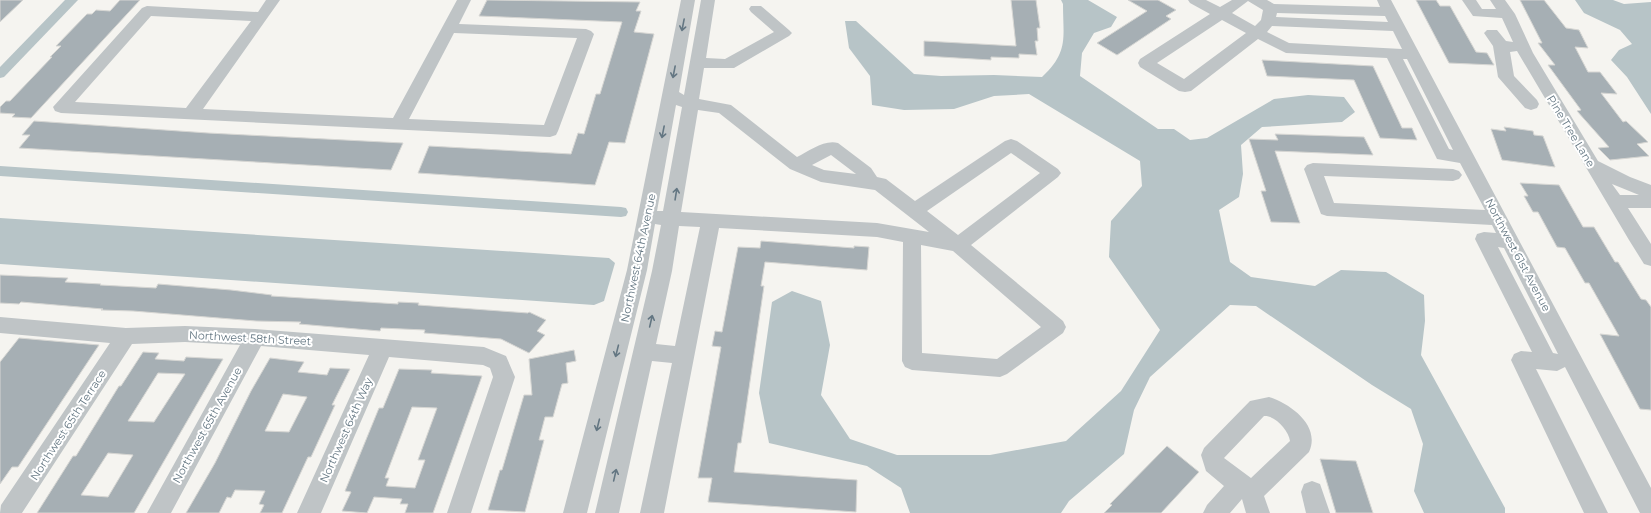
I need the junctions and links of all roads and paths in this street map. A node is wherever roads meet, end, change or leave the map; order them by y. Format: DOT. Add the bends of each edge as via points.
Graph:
graph roads {
  1 [pos="273,0"];
  2 [pos="464,0"];
  3 [pos="688,0"];
  4 [pos="708,0"];
  5 [pos="1195,0"];
  6 [pos="1242,0"];
  7 [pos="1255,0"];
  8 [pos="1469,0"];
  9 [pos="1497,0"];
  10 [pos="756,9"];
  11 [pos="1391,13"];
  12 [pos="1221,14"];
  13 [pos="1508,14"];
  14 [pos="262,17"];
  15 [pos="1266,20"];
  16 [pos="450,28"];
  17 [pos="1492,33"];
  18 [pos="1501,46"];
  19 [pos="1522,48"];
  20 [pos="1392,53"];
  21 [pos="1412,54"];
  22 [pos="698,63"];
  23 [pos="670,94"];
  24 [pos="691,103"];
  25 [pos="1531,104"];
  26 [pos="190,114"];
  27 [pos="398,124"];
  28 [pos="1443,155"];
  29 [pos="1466,156"];
  30 [pos="796,164"];
  31 [pos="1591,165"];
  32 [pos="1453,175"];
  33 [pos="1477,177"];
  34 [pos="871,183"];
  35 [pos="1651,192"];
  36 [pos="1651,201"];
  37 [pos="1615,202"];
  38 [pos="914,211"];
  39 [pos="647,217"];
  40 [pos="672,218"];
  41 [pos="1498,218"];
  42 [pos="711,220"];
  43 [pos="912,236"];
  44 [pos="1510,241"];
  45 [pos="958,245"];
  46 [pos="1651,259"];
  47 [pos="2,329"];
  48 [pos="126,336"];
  49 [pos="255,337"];
  50 [pos="383,347"];
  51 [pos="643,352"];
  52 [pos="685,355"];
  53 [pos="1547,362"];
  54 [pos="1574,363"];
  55 [pos="1651,511"];
  56 [pos="9,513"];
  57 [pos="159,513"];
  58 [pos="309,513"];
  59 [pos="459,513"];
  60 [pos="575,513"];
  61 [pos="607,513"];
  62 [pos="652,513"];
  63 [pos="1215,513"];
  64 [pos="1258,513"];
  65 [pos="1596,513"];
  1 -- 14 [label="street"];
  2 -- 16 [label="street"];
  3 -- 23 [label="street, Northwest 64th Avenue, one-way"];
  4 -- 22 [label="street"];
  5 -- 12 [label="street"];
  6 -- 12 [label="street"];
  7 -- 15 [label="street"];
  8 -- 13 [label="street" via="1478,13"];
  9 -- 13 [label="street, Pine Tree Lane"];
  10 -- 22 [label="street" via="784,33 728,64"];
  11 -- 15 [label="street"];
  11 -- 21 [label="street, Northwest 61st Avenue"];
  12 -- 15 [label="street"];
  12 -- 15 [label="street" via="1146,63 1185,87"];
  13 -- 19 [label="street, Pine Tree Lane"];
  14 -- 26 [label="street"];
  14 -- 26 [label="street" via="147,11 61,107"];
  15 -- 20 [label="street" via="1286,48"];
  16 -- 27 [label="street"];
  16 -- 27 [label="street" via="586,34 550,131"];
  17 -- 18 [label="street"];
  18 -- 19 [label="street"];
  18 -- 25 [label="street" via="1506,77"];
  19 -- 31 [label="street, Pine Tree Lane"];
  20 -- 21 [label="street"];
  20 -- 28 [label="street"];
  21 -- 29 [label="street, Northwest 61st Avenue"];
  22 -- 24 [label="street"];
  23 -- 24 [label="street" via="684,103"];
  23 -- 39 [label="street, Northwest 64th Avenue, one-way"];
  24 -- 30 [label="street" via="715,105 725,109"];
  40 -- 24 [label="street, one-way"];
  26 -- 27 [label="street"];
  28 -- 29 [label="street"];
  28 -- 32 [label="street"];
  29 -- 33 [label="street, Northwest 61st Avenue"];
  30 -- 34 [label="street" via="821,176"];
  30 -- 34 [label="street" via="832,147 865,172"];
  31 -- 35 [label="street"];
  31 -- 37 [label="street, Pine Tree Lane"];
  32 -- 33 [label="street"];
  32 -- 41 [label="street" via="1313,169 1327,208"];
  33 -- 41 [label="street, Northwest 61st Avenue"];
  34 -- 38 [label="street" via="880,184"];
  36 -- 37 [label="street"];
  37 -- 46 [label="street, Pine Tree Lane"];
  38 -- 45 [label="street"];
  38 -- 45 [label="street" via="1011,145 1052,173"];
  39 -- 40 [label="street"];
  39 -- 60 [label="street, Northwest 64th Avenue, one-way" via="637,270"];
  40 -- 42 [label="street"];
  51 -- 40 [label="street, one-way"];
  41 -- 44 [label="street, Northwest 61st Avenue"];
  42 -- 43 [label="street" via="877,230"];
  42 -- 52 [label="street"];
  43 -- 45 [label="street"];
  43 -- 45 [label="street" via="912,361 1000,368 1056,327"];
  44 -- 53 [label="street" via="1484,239"];
  44 -- 54 [label="street, Northwest 61st Avenue"];
  47 -- 48 [label="street, Northwest 58th Street"];
  48 -- 49 [label="street, Northwest 58th Street" via="185,334"];
  48 -- 56 [label="street, Northwest 65th Terrace"];
  49 -- 50 [label="street, Northwest 58th Street"];
  49 -- 57 [label="street, Northwest 65th Avenue"];
  50 -- 58 [label="street, Northwest 64th Way"];
  50 -- 59 [label="street, Northwest 58th Street" via="484,356 499,362 504,377"];
  51 -- 52 [label="street"];
  61 -- 51 [label="street, one-way"];
  52 -- 62 [label="street"];
  53 -- 54 [label="street"];
  53 -- 65 [label="street" via="1521,360"];
  54 -- 55 [label="street, Northwest 61st Avenue"];
  63 -- 64 [label="street" via="1246,487"];
}
